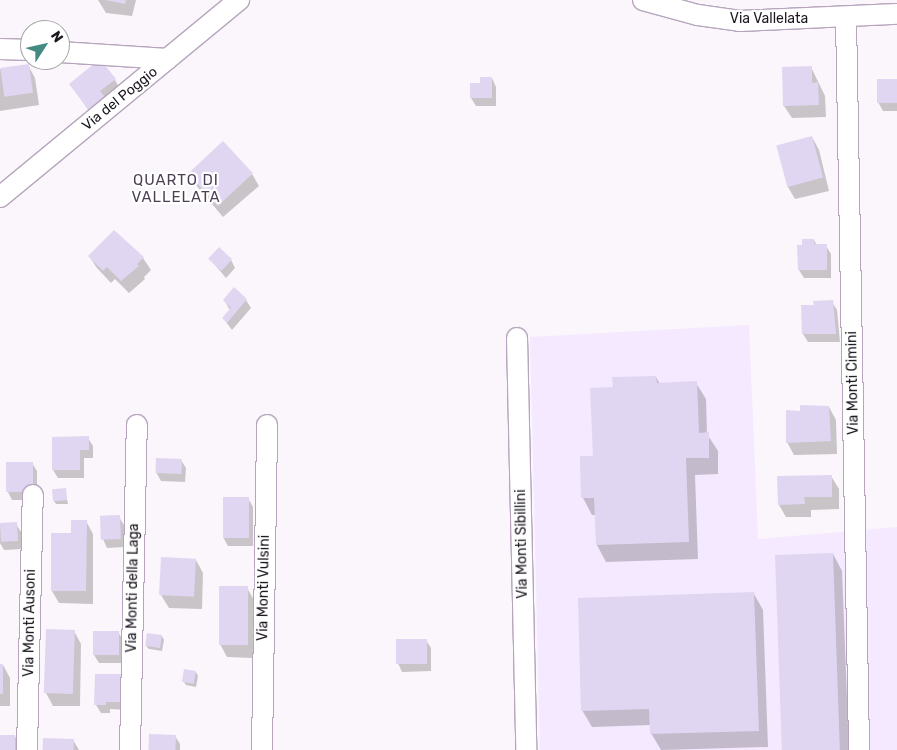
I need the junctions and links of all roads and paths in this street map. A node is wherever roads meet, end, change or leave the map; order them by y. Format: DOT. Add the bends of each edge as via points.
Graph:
graph roads {
  1 [pos="239,0"];
  2 [pos="643,0"];
  3 [pos="897,14"];
  4 [pos="846,17"];
  5 [pos="0,49"];
  6 [pos="20,50"];
  7 [pos="70,53"];
  8 [pos="168,59"];
  9 [pos="0,197"];
  10 [pos="517,338"];
  11 [pos="137,425"];
  12 [pos="267,425"];
  13 [pos="33,496"];
  14 [pos="27,750"];
  15 [pos="130,750"];
  16 [pos="262,750"];
  17 [pos="526,750"];
  18 [pos="859,750"];
  1 -- 8 [label="street, Via del Poggio"];
  2 -- 4 [label="street, Via Vallelata" via="693,14 740,21"];
  3 -- 4 [label="street, Via Vallelata"];
  4 -- 18 [label="street, Via Monti Cimini"];
  5 -- 6 [label="street"];
  7 -- 8 [label="street"];
  8 -- 9 [label="street, Via del Poggio"];
  10 -- 17 [label="street, Via Monti Sibillini"];
  11 -- 15 [label="street, Via Monti della Laga"];
  12 -- 16 [label="street, Via Monti Vulsini"];
  13 -- 14 [label="street, Via Monti Ausoni"];
}
